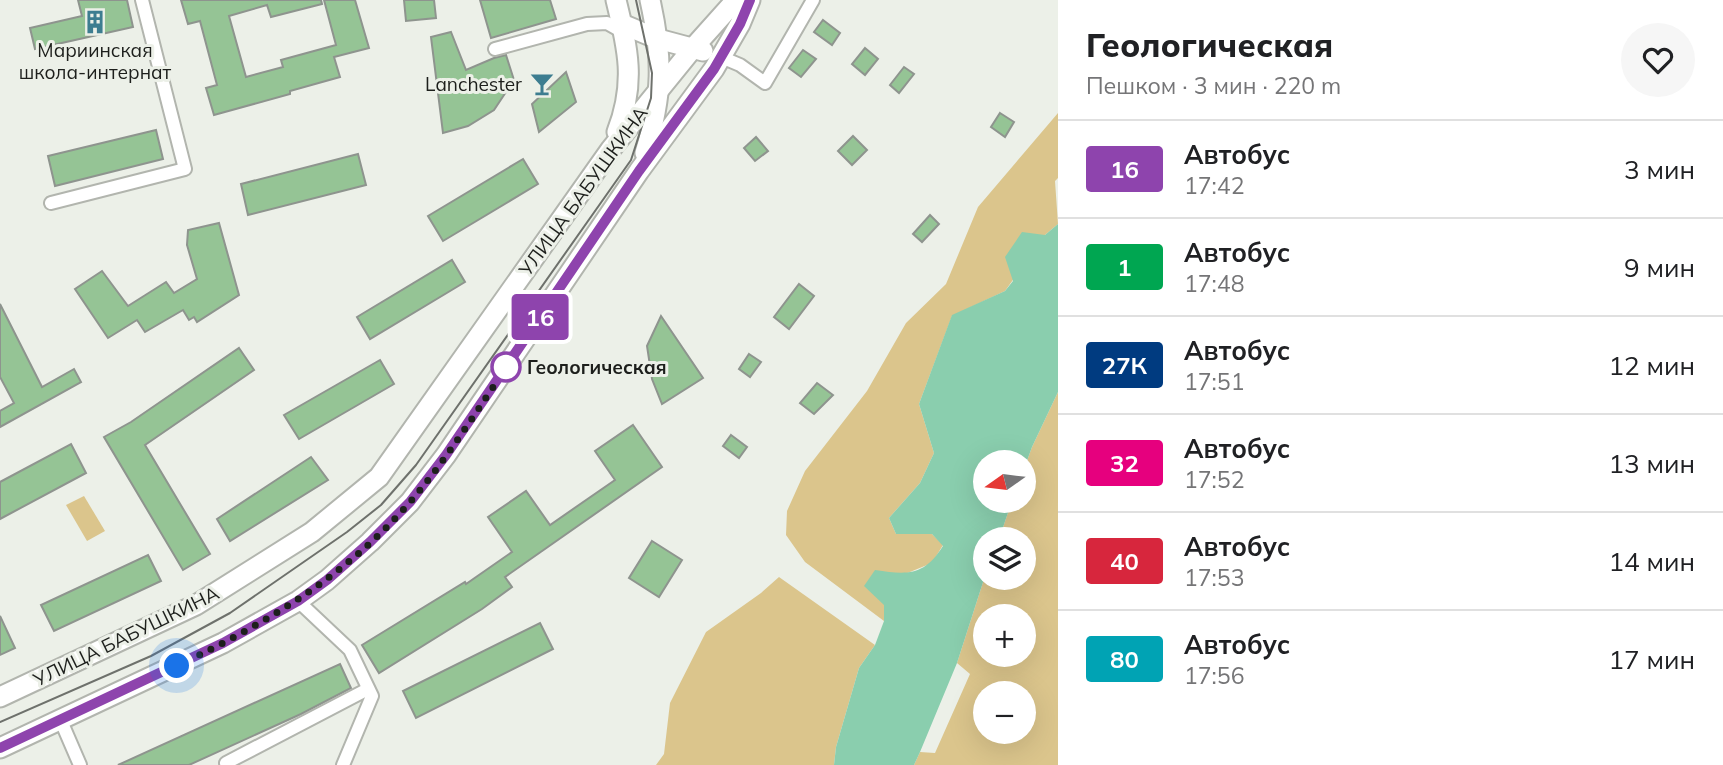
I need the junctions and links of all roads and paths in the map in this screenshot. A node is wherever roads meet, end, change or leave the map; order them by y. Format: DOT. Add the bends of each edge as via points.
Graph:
graph roads {
  1 [pos="142,0"];
  2 [pos="616,0"];
  3 [pos="650,0"];
  4 [pos="736,0"];
  5 [pos="750,0"];
  6 [pos="813,0"];
  7 [pos="623,28"];
  8 [pos="658,39"];
  9 [pos="692,48"];
  10 [pos="495,49"];
  11 [pos="721,57"];
  12 [pos="660,87"];
  13 [pos="611,149"];
  14 [pos="639,171"];
  15 [pos="51,203"];
  16 [pos="298,601"];
  17 [pos="368,689"];
  18 [pos="0,697"];
  19 [pos="61,721"];
  20 [pos="0,748"];
  21 [pos="226,763"];
  22 [pos="80,765"];
  23 [pos="343,765"];
  1 -- 15 [label="street" via="185,169"];
  2 -- 7 [label="main road"];
  3 -- 8 [label="main road"];
  4 -- 9 [label="main road, УЛИЦА БАБУШКИНА"];
  5 -- 11 [label="main road, УЛИЦА БАБУШКИНА"];
  6 -- 11 [label="street" via="765,83"];
  7 -- 8 [label="main road"];
  7 -- 10 [label="street" via="587,24"];
  7 -- 13 [label="main road" via="628,96"];
  8 -- 9 [label="main road"];
  8 -- 12 [label="main road"];
  9 -- 11 [label="main road"];
  9 -- 12 [label="main road, УЛИЦА БАБУШКИНА"];
  11 -- 14 [label="main road, УЛИЦА БАБУШКИНА"];
  12 -- 13 [label="main road, УЛИЦА БАБУШКИНА"];
  12 -- 14 [label="main road"];
  13 -- 18 [label="main road, УЛИЦА БАБУШКИНА" via="379,477 312,533 196,605"];
  14 -- 16 [label="main road, УЛИЦА БАБУШКИНА" via="410,502"];
  16 -- 17 [label="street" via="350,650"];
  16 -- 19 [label="main road, УЛИЦА БАБУШКИНА" via="223,643"];
  17 -- 21 [label="street"];
  17 -- 23 [label="street" via="372,696"];
  19 -- 20 [label="main road, УЛИЦА БАБУШКИНА"];
  19 -- 22 [label="street"];
}
